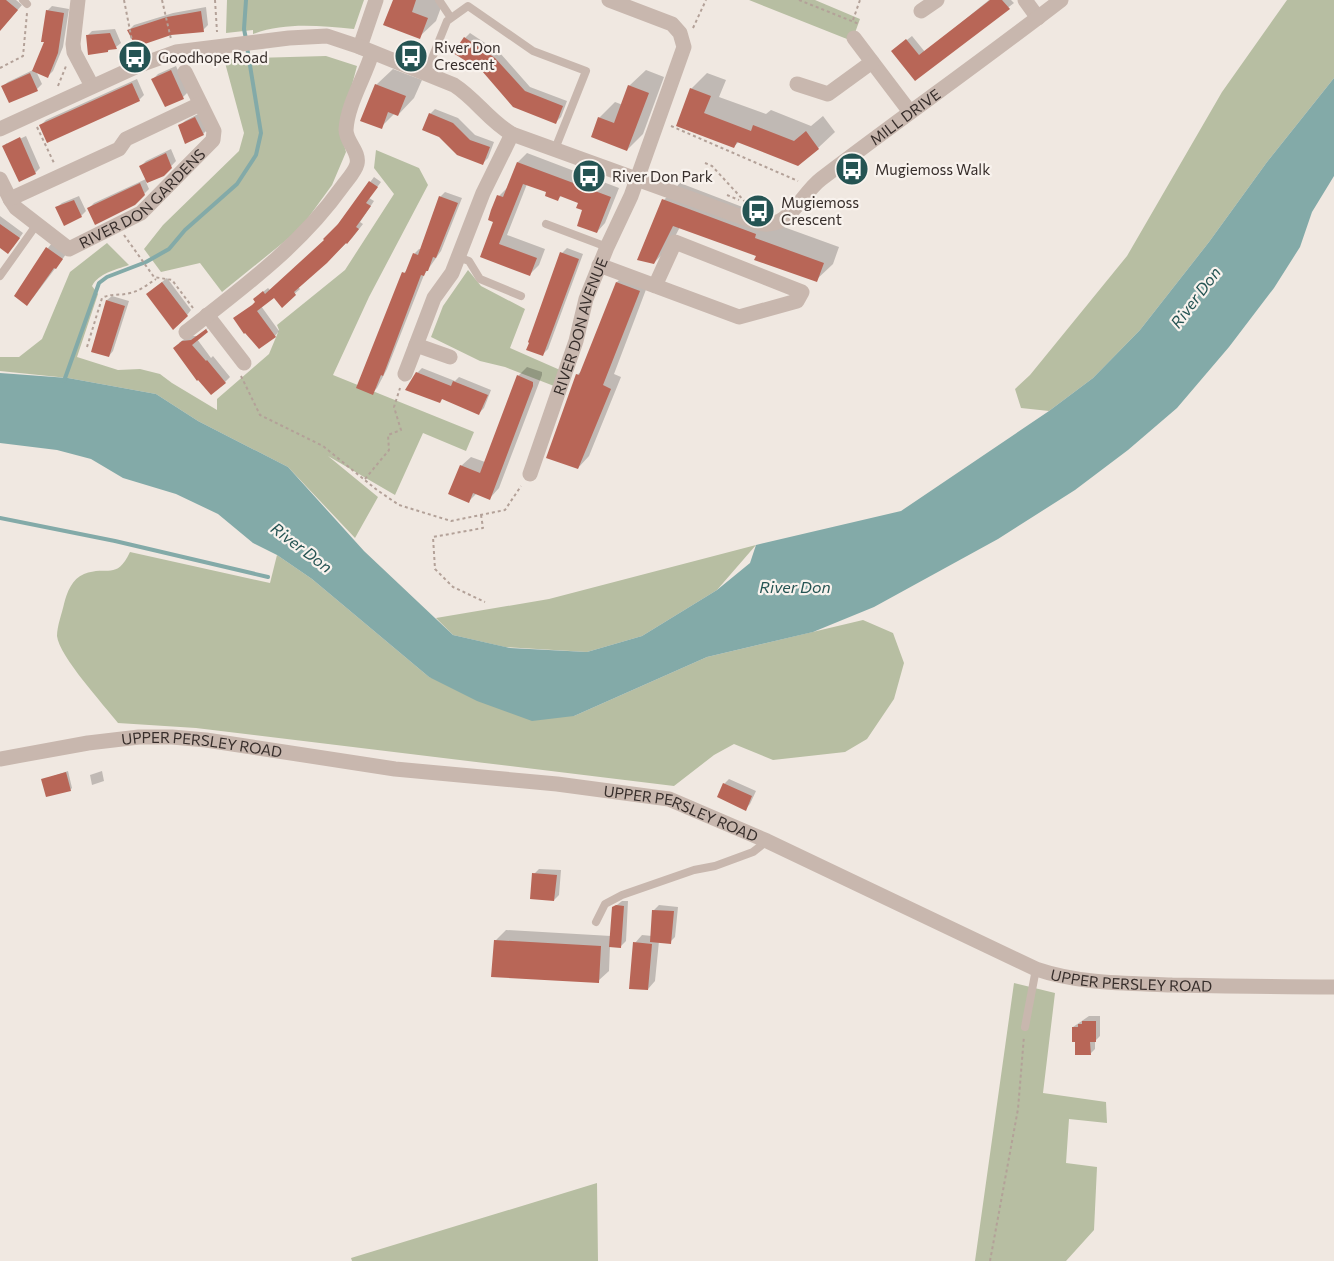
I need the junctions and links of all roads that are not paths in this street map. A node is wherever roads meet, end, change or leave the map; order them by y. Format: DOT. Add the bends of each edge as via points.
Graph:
graph roads {
  1 [pos="78,0"];
  2 [pos="376,0"];
  3 [pos="440,0"];
  4 [pos="937,0"];
  5 [pos="1025,0"];
  6 [pos="1061,0"];
  7 [pos="616,1"];
  8 [pos="921,11"];
  9 [pos="451,18"];
  10 [pos="1038,18"];
  11 [pos="854,38"];
  12 [pos="366,50"];
  13 [pos="872,62"];
  14 [pos="185,72"];
  15 [pos="426,73"];
  16 [pos="797,84"];
  17 [pos="92,86"];
  18 [pos="200,104"];
  19 [pos="910,112"];
  20 [pos="0,129"];
  21 [pos="512,134"];
  22 [pos="555,149"];
  23 [pos="0,179"];
  24 [pos="635,180"];
  25 [pos="10,199"];
  26 [pos="37,224"];
  27 [pos="546,224"];
  28 [pos="606,247"];
  29 [pos="459,257"];
  30 [pos="599,265"];
  31 [pos="0,276"];
  32 [pos="655,286"];
  33 [pos="521,296"];
  34 [pos="416,345"];
  35 [pos="450,357"];
  36 [pos="244,363"];
  37 [pos="405,374"];
  38 [pos="530,474"];
  39 [pos="0,759"];
  40 [pos="767,841"];
  41 [pos="596,922"];
  42 [pos="1036,969"];
  43 [pos="1334,987"];
  44 [pos="1025,1027"];
  1 -- 17 [label="street" via="73,44"];
  2 -- 12 [label="street"];
  3 -- 9 [label="lane"];
  4 -- 8 [label="street"];
  5 -- 10 [label="street"];
  6 -- 10 [label="street, MILL DRIVE"];
  7 -- 24 [label="street" via="672,24 684,47"];
  9 -- 15 [label="lane"];
  9 -- 22 [label="lane" via="468,6 533,51 586,71"];
  10 -- 19 [label="street, MILL DRIVE"];
  11 -- 13 [label="street"];
  12 -- 15 [label="street, MILL DRIVE"];
  12 -- 17 [label="street, MILL DRIVE" via="327,36 176,52"];
  12 -- 36 [label="street" via="346,134 358,158 357,166 305,233 196,324"];
  13 -- 16 [label="street" via="828,94"];
  13 -- 19 [label="street"];
  14 -- 18 [label="street, RIVER DON GARDENS"];
  15 -- 21 [label="street, MILL DRIVE" via="466,93 497,126"];
  17 -- 20 [label="street, MILL DRIVE"];
  18 -- 25 [label="street" via="126,139 119,150"];
  18 -- 26 [label="street, RIVER DON GARDENS" via="214,131 213,140 141,213 69,249"];
  19 -- 24 [label="street, MILL DRIVE" via="819,181 776,225 758,223"];
  21 -- 22 [label="street, MILL DRIVE"];
  21 -- 29 [label="street" via="483,193"];
  22 -- 24 [label="street, MILL DRIVE"];
  23 -- 25 [label="street, RIVER DON GARDENS"];
  24 -- 28 [label="street, RIVER DON AVENUE"];
  25 -- 26 [label="street, RIVER DON GARDENS"];
  26 -- 31 [label="lane"];
  27 -- 28 [label="lane"];
  28 -- 30 [label="street, RIVER DON AVENUE"];
  29 -- 33 [label="lane" via="469,261 480,279"];
  29 -- 34 [label="street" via="434,298"];
  30 -- 32 [label="street"];
  30 -- 38 [label="street, RIVER DON AVENUE"];
  32 -- 32 [label="street" via="739,317 797,301 802,292 675,242"];
  34 -- 35 [label="street"];
  34 -- 37 [label="street"];
  39 -- 40 [label="street, UPPER PERSLEY ROAD" via="139,737 206,740 395,769 669,799"];
  40 -- 41 [label="lane" via="753,852 622,895 605,904"];
  40 -- 42 [label="street, UPPER PERSLEY ROAD"];
  42 -- 43 [label="street, UPPER PERSLEY ROAD" via="1059,977 1098,982"];
  42 -- 44 [label="lane"];
}
